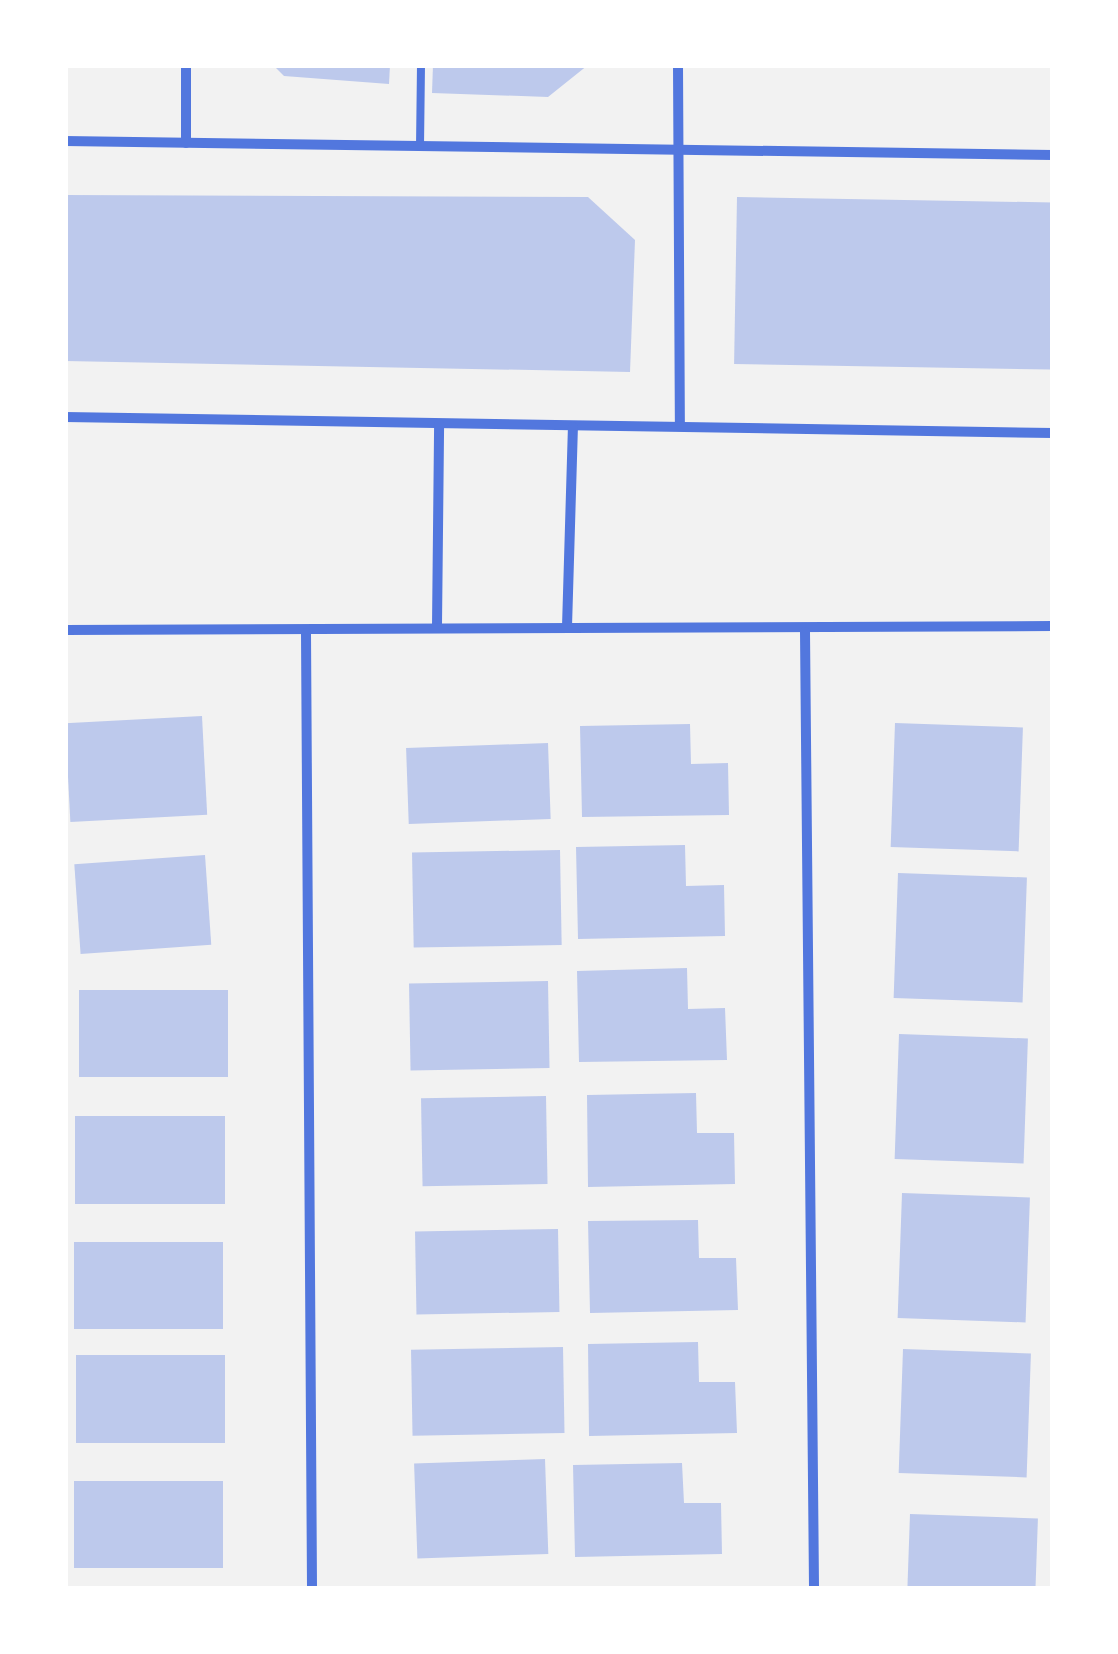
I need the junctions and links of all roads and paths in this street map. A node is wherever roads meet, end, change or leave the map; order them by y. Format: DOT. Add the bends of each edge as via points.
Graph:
graph roads {
  1 [pos="186,65"];
  2 [pos="421,65"];
  3 [pos="678,65"];
  4 [pos="65,141"];
  5 [pos="186,144"];
  6 [pos="420,147"];
  7 [pos="682,148"];
  8 [pos="1053,156"];
  9 [pos="65,417"];
  10 [pos="439,424"];
  11 [pos="574,426"];
  12 [pos="680,426"];
  13 [pos="1053,433"];
  14 [pos="437,626"];
  15 [pos="567,626"];
  16 [pos="1053,626"];
  17 [pos="65,630"];
  18 [pos="805,632"];
  19 [pos="306,634"];
  20 [pos="312,1589"];
  21 [pos="814,1589"];
  1 -- 5 [label="street"];
  2 -- 6 [label="lane"];
  3 -- 7 [label="street"];
  4 -- 5 [label="street"];
  5 -- 6 [label="street"];
  6 -- 7 [label="street"];
  7 -- 8 [label="street"];
  7 -- 12 [label="street"];
  9 -- 10 [label="street"];
  10 -- 11 [label="street"];
  10 -- 14 [label="street"];
  11 -- 12 [label="street"];
  11 -- 15 [label="street"];
  12 -- 13 [label="street"];
  14 -- 15 [label="street"];
  14 -- 19 [label="street"];
  15 -- 18 [label="street"];
  16 -- 18 [label="street"];
  17 -- 19 [label="street"];
  18 -- 21 [label="street"];
  19 -- 20 [label="street"];
}
